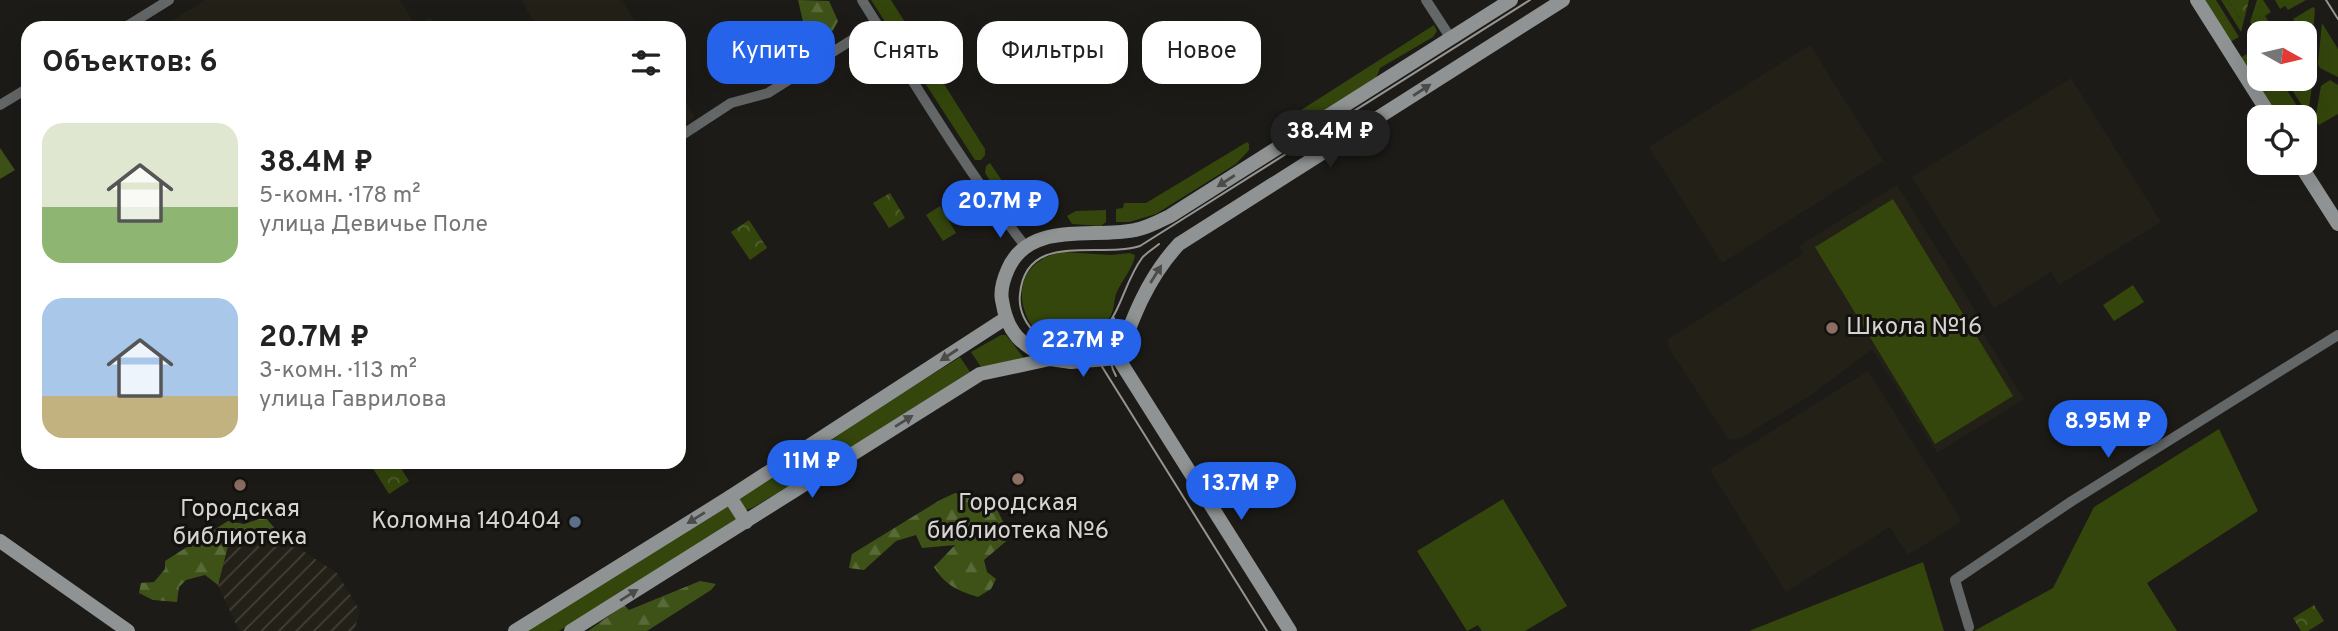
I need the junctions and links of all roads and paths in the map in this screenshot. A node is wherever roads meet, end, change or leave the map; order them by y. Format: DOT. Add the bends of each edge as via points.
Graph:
graph roads {
  1 [pos="169,0"];
  2 [pos="862,0"];
  3 [pos="1426,0"];
  4 [pos="1511,0"];
  5 [pos="1563,0"];
  6 [pos="2197,0"];
  7 [pos="135,21"];
  8 [pos="876,21"];
  9 [pos="1450,37"];
  10 [pos="849,41"];
  11 [pos="915,84"];
  12 [pos="21,92"];
  13 [pos="0,105"];
  14 [pos="2263,105"];
  15 [pos="686,132"];
  16 [pos="2307,175"];
  17 [pos="2338,224"];
  18 [pos="1025,246"];
  19 [pos="1006,318"];
  20 [pos="2338,335"];
  21 [pos="1118,358"];
  22 [pos="1050,359"];
  23 [pos="730,497"];
  24 [pos="746,522"];
  25 [pos="0,541"];
  26 [pos="1969,627"];
  27 [pos="128,631"];
  28 [pos="515,631"];
  29 [pos="571,631"];
  30 [pos="1290,631"];
  1 -- 7 [label="street"];
  2 -- 8 [label="street"];
  3 -- 9 [label="street"];
  4 -- 9 [label="main road"];
  21 -- 5 [label="main road, one-way" via="1140,299 1179,244"];
  6 -- 14 [label="main road"];
  9 -- 18 [label="main road, one-way" via="1170,216 1134,230 1052,236"];
  10 -- 15 [label="street" via="768,93 731,103"];
  11 -- 18 [label="street"];
  12 -- 13 [label="street"];
  16 -- 17 [label="main road"];
  18 -- 19 [label="main road" via="1004,281 1001,297"];
  19 -- 22 [label="main road" via="1015,336"];
  19 -- 23 [label="main road, one-way"];
  20 -- 26 [label="street" via="2072,501 1955,580"];
  21 -- 22 [label="main road"];
  21 -- 30 [label="main road"];
  24 -- 22 [label="main road, one-way" via="980,374"];
  23 -- 24 [label="main road"];
  23 -- 28 [label="main road, one-way"];
  29 -- 24 [label="main road, one-way"];
  25 -- 27 [label="main road"];
}
